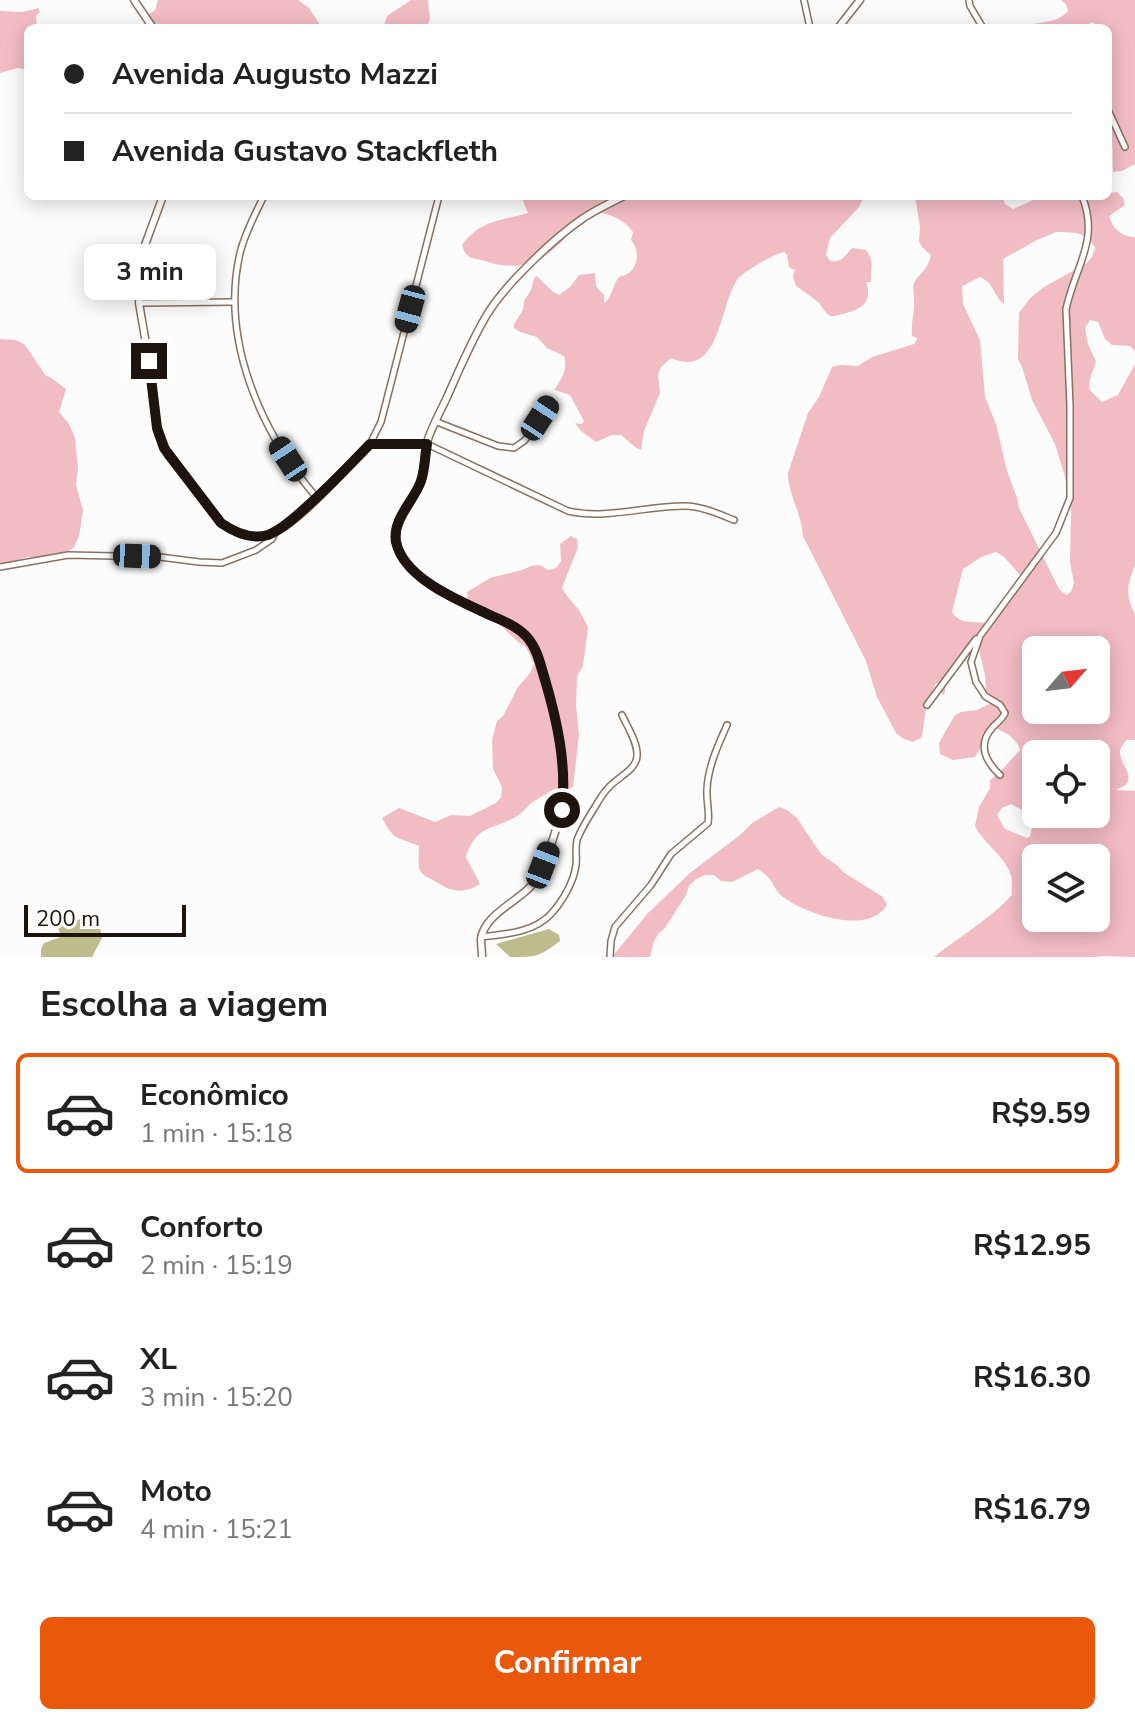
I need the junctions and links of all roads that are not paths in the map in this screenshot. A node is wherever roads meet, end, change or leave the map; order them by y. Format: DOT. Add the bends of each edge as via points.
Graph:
graph roads {
  1 [pos="134,0"];
  2 [pos="804,0"];
  3 [pos="860,0"];
  4 [pos="969,0"];
  5 [pos="150,24"];
  6 [pos="809,24"];
  7 [pos="841,24"];
  8 [pos="981,24"];
  9 [pos="1112,119"];
  10 [pos="1125,147"];
  11 [pos="162,200"];
  12 [pos="262,200"];
  13 [pos="438,200"];
  14 [pos="616,200"];
  15 [pos="1083,200"];
  16 [pos="234,302"];
  17 [pos="139,303"];
  18 [pos="551,401"];
  19 [pos="437,422"];
  20 [pos="370,444"];
  21 [pos="427,444"];
  22 [pos="317,498"];
  23 [pos="734,520"];
  24 [pos="276,531"];
  25 [pos="0,567"];
  26 [pos="980,636"];
  27 [pos="927,705"];
  28 [pos="622,715"];
  29 [pos="727,725"];
  30 [pos="1000,775"];
  31 [pos="481,937"];
  32 [pos="482,957"];
  33 [pos="610,957"];
  1 -- 5 [label="street"];
  2 -- 6 [label="street"];
  3 -- 7 [label="street"];
  4 -- 8 [label="street"];
  9 -- 10 [label="street"];
  11 -- 17 [label="street" via="145,245"];
  12 -- 16 [label="street" via="241,249"];
  13 -- 20 [label="street" via="381,422"];
  14 -- 19 [label="street" via="569,228 498,299 476,334"];
  15 -- 26 [label="street" via="1089,230 1066,309 1070,498 1056,533"];
  16 -- 17 [label="street"];
  16 -- 22 [label="street" via="240,348 262,415"];
  17 -- 24 [label="street" via="157,428 168,455 221,523 254,536"];
  18 -- 19 [label="street" via="514,448"];
  19 -- 21 [label="street"];
  20 -- 21 [label="street"];
  20 -- 22 [label="street"];
  21 -- 23 [label="street" via="568,511 684,506"];
  21 -- 31 [label="street" via="422,479 399,520 398,548 408,564 440,590 527,637 562,749 562,810 543,865 532,885 494,917"];
  22 -- 24 [label="street"];
  24 -- 25 [label="street" via="256,550 222,563 68,555"];
  26 -- 27 [label="street"];
  26 -- 30 [label="street" via="972,671 985,696 1005,713 983,746"];
  28 -- 31 [label="street" via="637,760 606,791 583,827 576,870 556,908 534,926"];
  29 -- 33 [label="street" via="709,775 708,823 671,854 615,927"];
  31 -- 32 [label="street"];
}
